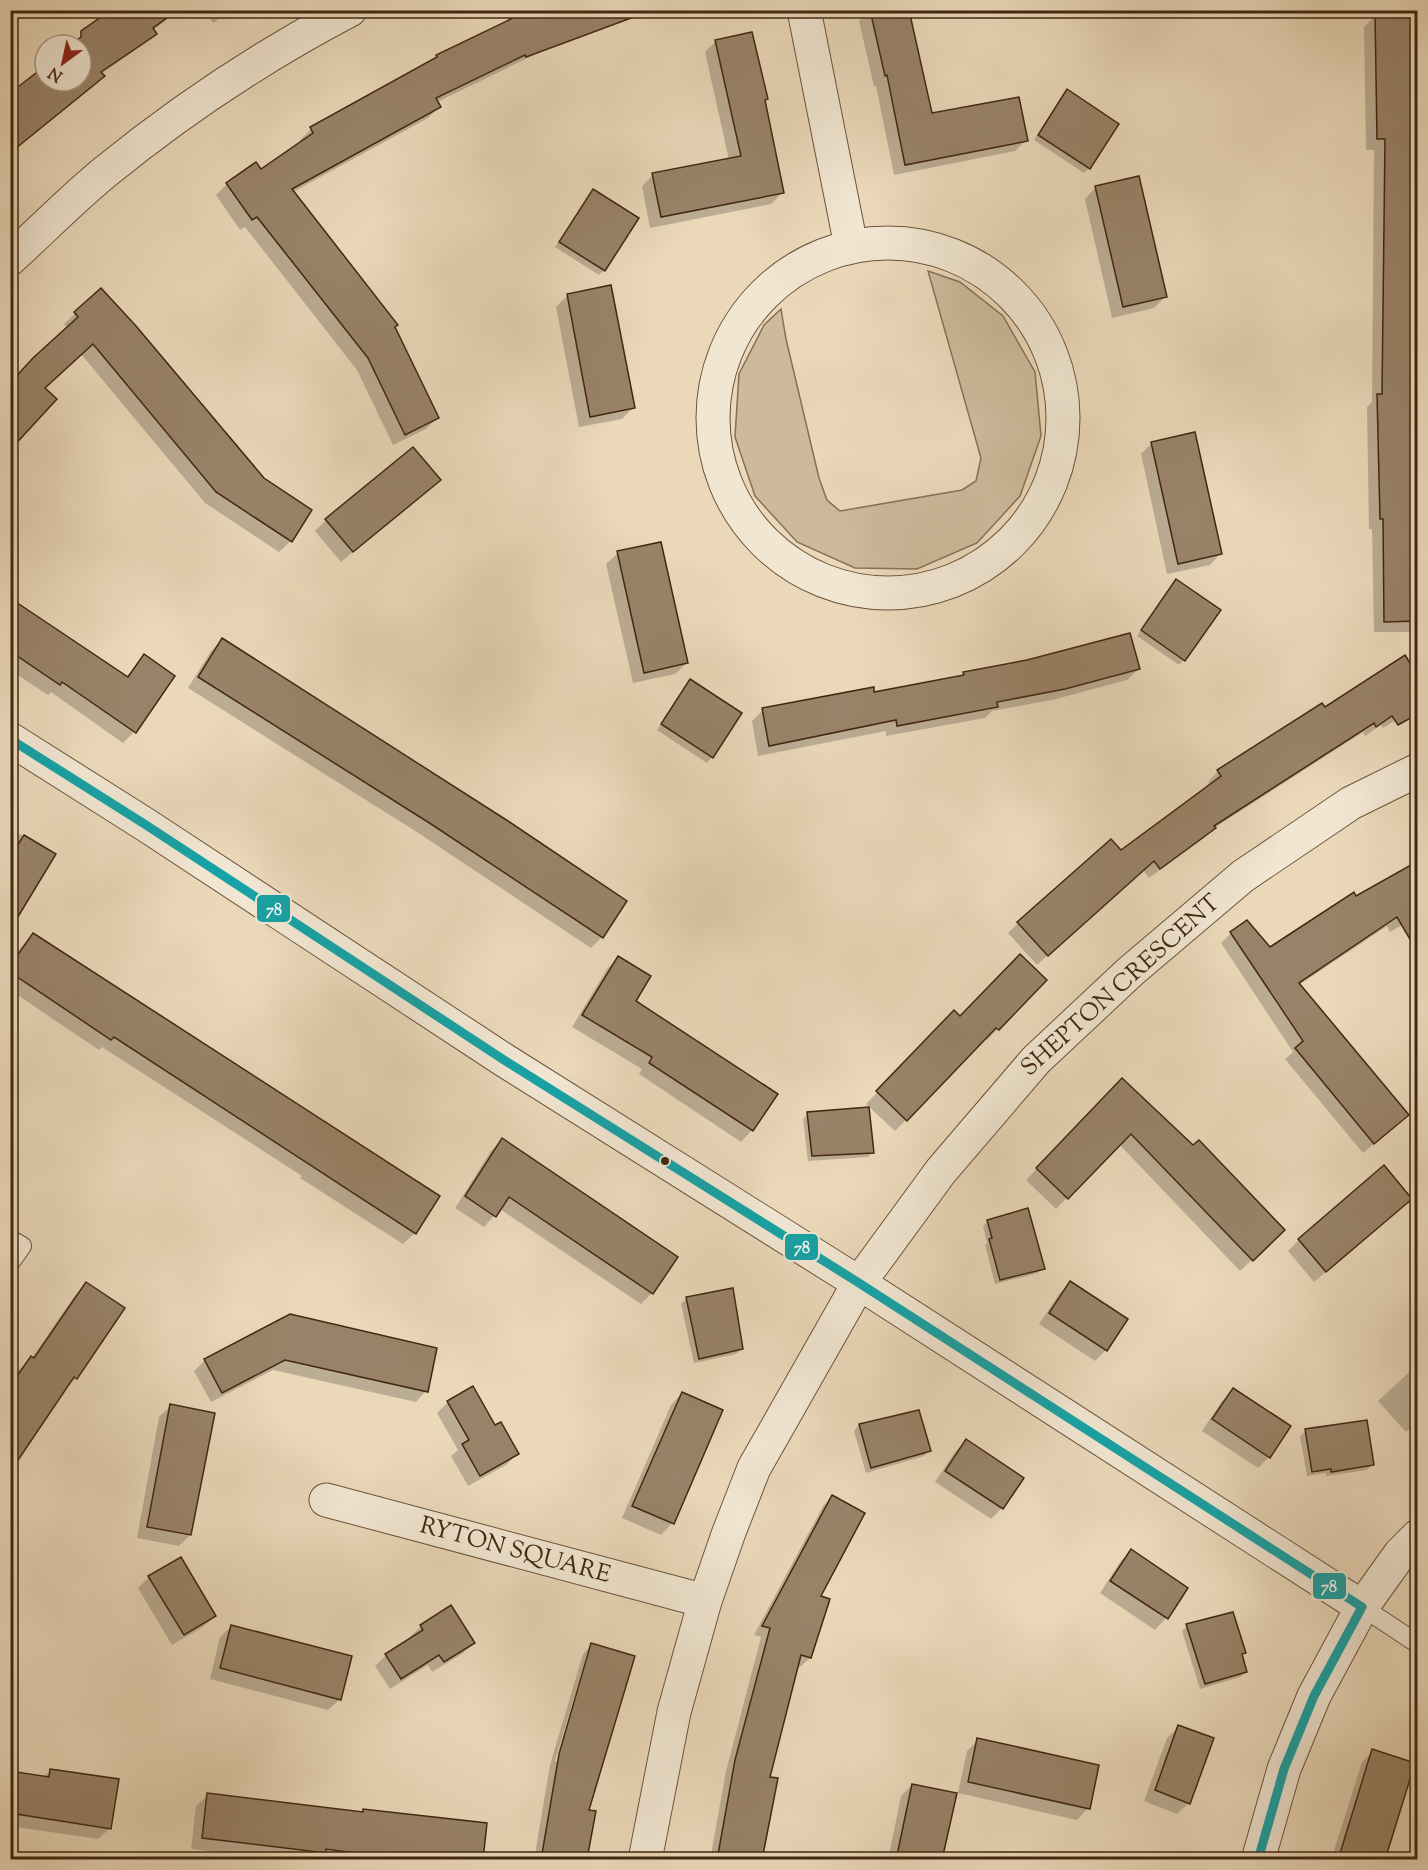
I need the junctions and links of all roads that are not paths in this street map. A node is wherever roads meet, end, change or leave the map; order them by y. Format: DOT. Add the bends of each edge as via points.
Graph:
graph roads {
  1 [pos="350,10"];
  2 [pos="804,10"];
  3 [pos="851,246"];
  4 [pos="10,259"];
  5 [pos="10,739"];
  6 [pos="1418,770"];
  7 [pos="10,1239"];
  8 [pos="10,1263"];
  9 [pos="859,1283"];
  10 [pos="326,1500"];
  11 [pos="1418,1536"];
  12 [pos="705,1601"];
  13 [pos="1362,1607"];
  14 [pos="1418,1644"];
  15 [pos="645,1860"];
  16 [pos="1258,1860"];
  1 -- 4 [label="street" via="220,88 163,128 104,173"];
  2 -- 3 [label="street"];
  3 -- 3 [label="street" via="909,243 965,259 1013,293 1047,340 1064,396 1061,454 1040,509 1003,553 953,583 896,595 838,588 786,562 744,521 719,469 711,411 723,355 752,305 797,267"];
  5 -- 9 [label="street" via="504,1060"];
  6 -- 9 [label="street, SHEPTON CRESCENT" via="1351,802 1243,876 1131,971 1036,1060 941,1171"];
  7 -- 8 [label="lane" via="22,1246"];
  9 -- 12 [label="street, SHEPTON CRESCENT" via="754,1468"];
  9 -- 13 [label="street"];
  10 -- 12 [label="street, RYTON SQUARE"];
  11 -- 13 [label="street"];
  12 -- 15 [label="street, SHEPTON CRESCENT" via="674,1712"];
  13 -- 14 [label="lane"];
  13 -- 16 [label="street" via="1314,1696 1284,1769"];
}
